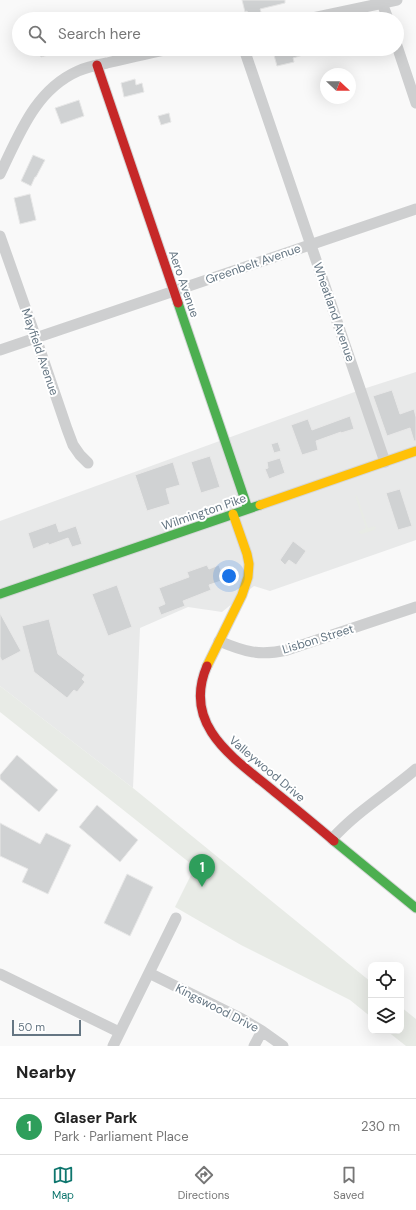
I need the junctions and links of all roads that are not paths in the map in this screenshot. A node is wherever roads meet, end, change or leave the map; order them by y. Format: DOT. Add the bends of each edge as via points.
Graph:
graph roads {
  1 [pos="397,0"];
  2 [pos="382,3"];
  3 [pos="340,12"];
  4 [pos="385,12"];
  5 [pos="138,56"];
  6 [pos="246,56"];
  7 [pos="400,56"];
  8 [pos="97,65"];
  9 [pos="416,103"];
  10 [pos="0,174"];
  11 [pos="416,209"];
  12 [pos="0,236"];
  13 [pos="311,245"];
  14 [pos="174,291"];
  15 [pos="36,338"];
  16 [pos="0,350"];
  17 [pos="416,451"];
  18 [pos="385,462"];
  19 [pos="88,463"];
  20 [pos="248,509"];
  21 [pos="234,514"];
  22 [pos="0,594"];
  23 [pos="416,607"];
  24 [pos="219,641"];
  25 [pos="416,769"];
  26 [pos="332,839"];
  27 [pos="416,908"];
  28 [pos="176,918"];
  29 [pos="149,973"];
  30 [pos="0,974"];
  31 [pos="262,1031"];
  32 [pos="119,1032"];
  33 [pos="113,1046"];
  34 [pos="254,1046"];
  35 [pos="283,1046"];
  1 -- 2 [label="street"];
  2 -- 3 [label="street"];
  2 -- 4 [label="street"];
  5 -- 8 [label="street"];
  6 -- 13 [label="street, Wheatland Avenue"];
  7 -- 9 [label="street"];
  8 -- 10 [label="street" via="65,77 44,95 23,127"];
  8 -- 14 [label="street, Aero Avenue"];
  11 -- 13 [label="street, Greenbelt Avenue"];
  12 -- 15 [label="street, Mayfield Avenue"];
  13 -- 14 [label="street, Greenbelt Avenue"];
  13 -- 18 [label="street, Wheatland Avenue"];
  14 -- 15 [label="street, Greenbelt Avenue"];
  14 -- 20 [label="street, Aero Avenue"];
  15 -- 16 [label="street, Greenbelt Avenue"];
  15 -- 19 [label="street, Mayfield Avenue" via="73,445"];
  17 -- 18 [label="street, Wilmington Pike"];
  18 -- 20 [label="street, Wilmington Pike"];
  20 -- 21 [label="street, Wilmington Pike"];
  21 -- 22 [label="street, Wilmington Pike"];
  21 -- 24 [label="street, Valleywood Drive" via="248,558 249,572 242,595"];
  23 -- 24 [label="street, Lisbon Street" via="275,653 250,652"];
  24 -- 26 [label="street, Valleywood Drive" via="206,669 200,698 206,723 213,736 219,746"];
  25 -- 26 [label="street" via="369,805"];
  26 -- 27 [label="street, Valleywood Drive"];
  28 -- 29 [label="street"];
  29 -- 31 [label="street, Kingswood Drive"];
  29 -- 32 [label="street"];
  30 -- 32 [label="street"];
  31 -- 34 [label="street"];
  31 -- 35 [label="street, Kingswood Drive"];
  32 -- 33 [label="street"];
}
